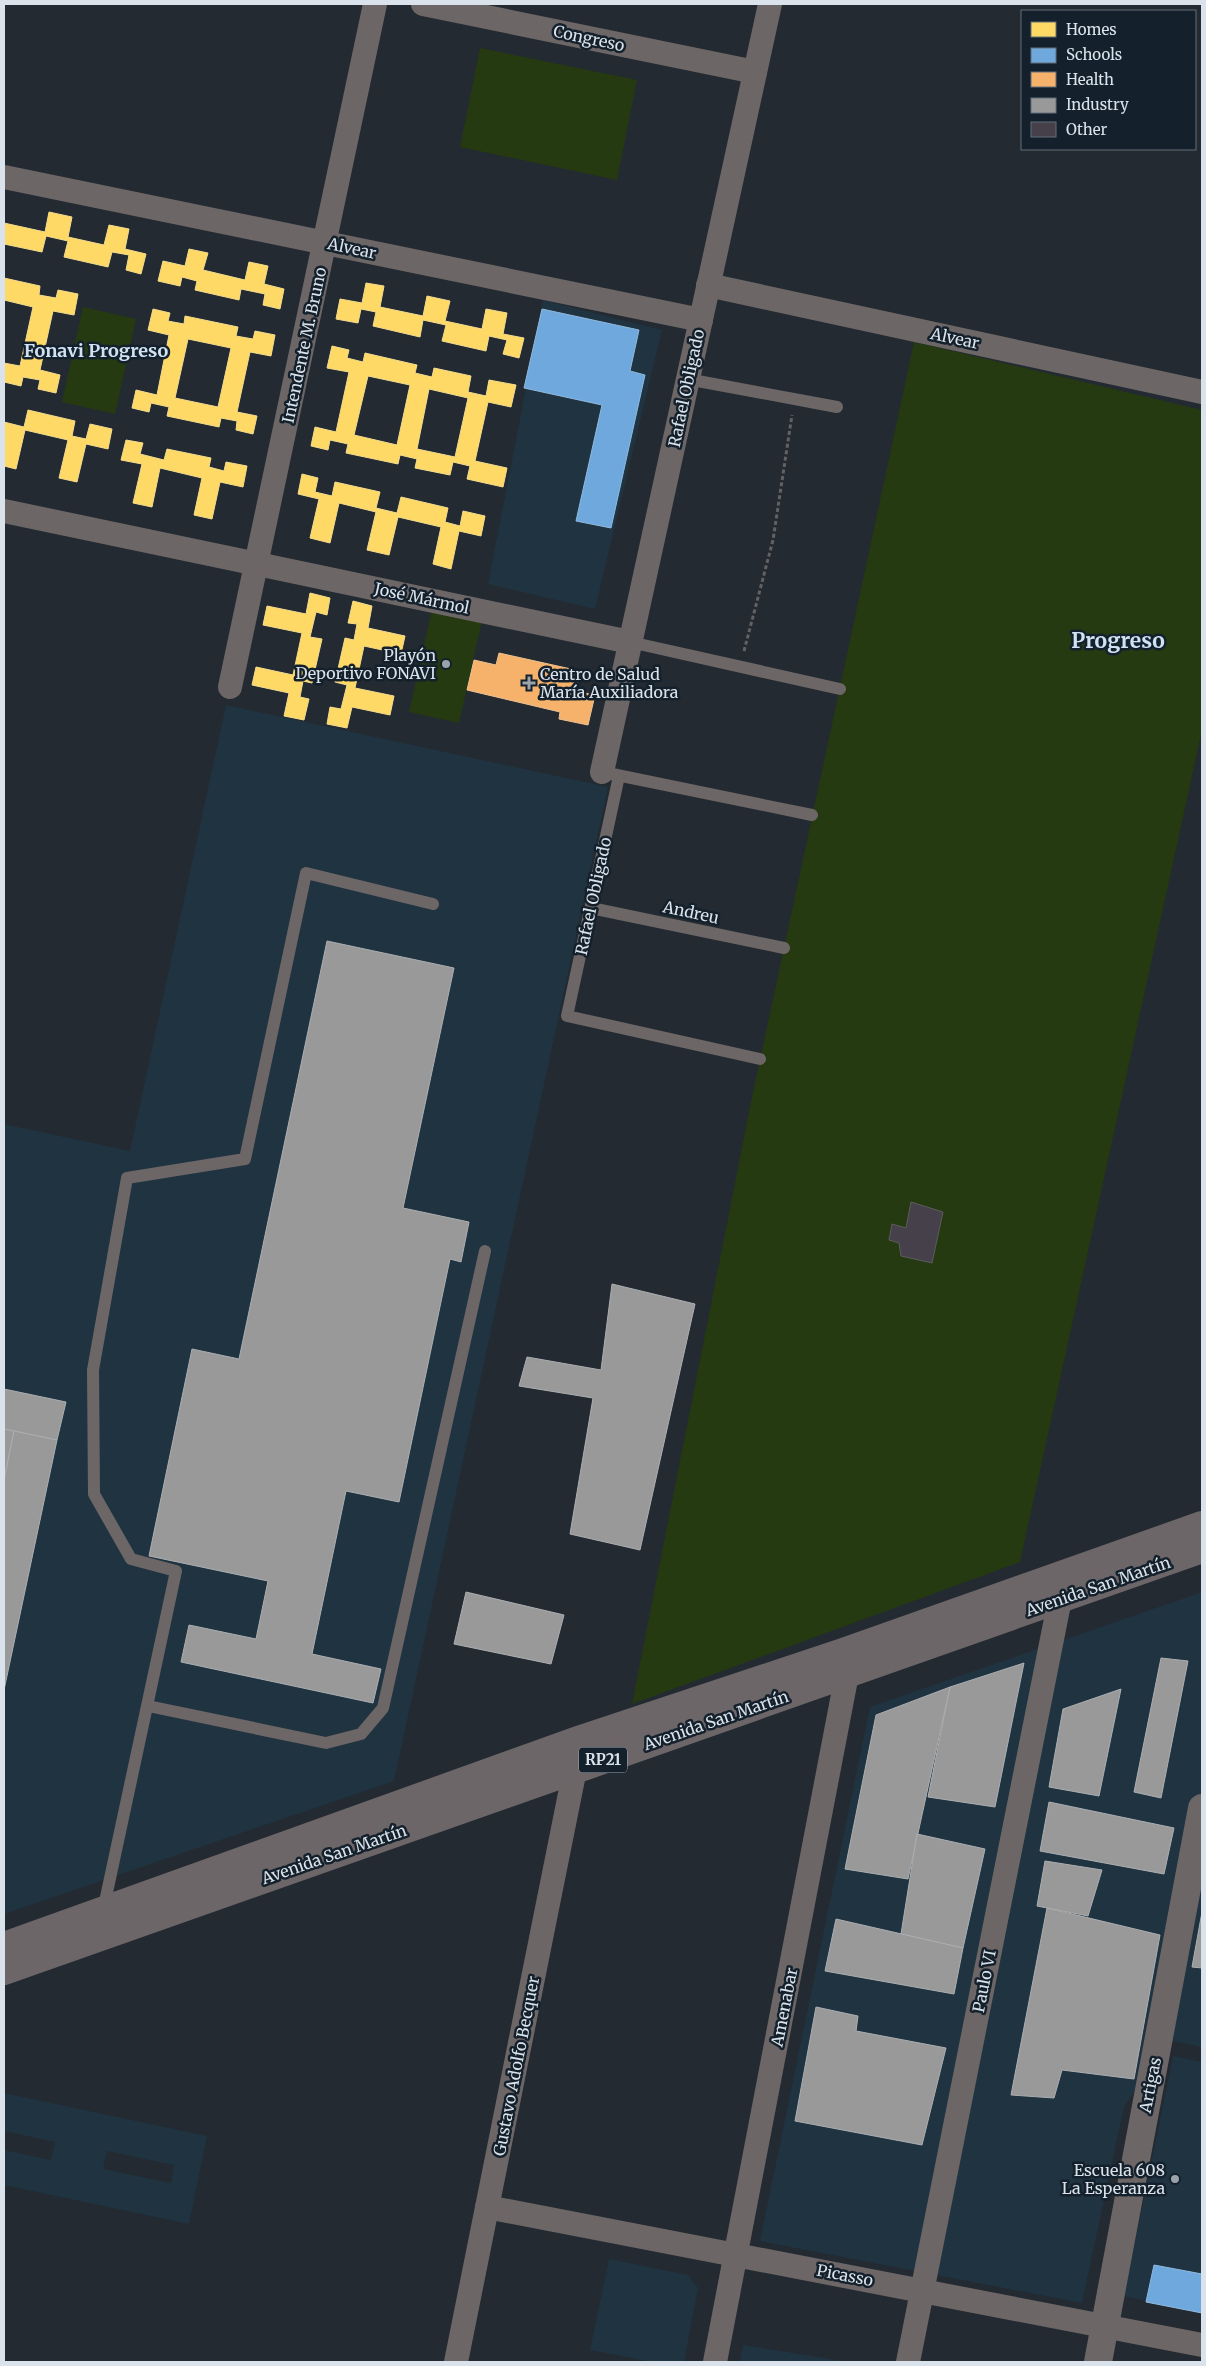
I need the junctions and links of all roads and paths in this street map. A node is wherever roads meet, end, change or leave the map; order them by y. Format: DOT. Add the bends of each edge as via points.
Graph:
graph roads {
  1 [pos="375,4"];
  2 [pos="423,4"];
  3 [pos="770,4"];
  4 [pos="755,72"];
  5 [pos="4,177"];
  6 [pos="325,243"];
  7 [pos="708,284"];
  8 [pos="700,320"];
  9 [pos="688,379"];
  10 [pos="1202,392"];
  11 [pos="794,399"];
  12 [pos="837,407"];
  13 [pos="4,511"];
  14 [pos="258,564"];
  15 [pos="630,642"];
  16 [pos="740,666"];
  17 [pos="230,687"];
  18 [pos="840,689"];
  19 [pos="611,774"];
  20 [pos="812,816"];
  21 [pos="433,904"];
  22 [pos="591,908"];
  23 [pos="784,948"];
  24 [pos="760,1059"];
  25 [pos="485,1251"];
  26 [pos="1202,1525"];
  27 [pos="1202,1549"];
  28 [pos="1060,1599"];
  29 [pos="845,1663"];
  30 [pos="148,1706"];
  31 [pos="578,1754"];
  32 [pos="1202,1808"];
  33 [pos="106,1922"];
  34 [pos="4,1946"];
  35 [pos="4,1970"];
  36 [pos="487,2208"];
  37 [pos="736,2255"];
  38 [pos="923,2290"];
  39 [pos="1105,2325"];
  40 [pos="1202,2345"];
  41 [pos="456,2362"];
  42 [pos="715,2362"];
  43 [pos="908,2362"];
  44 [pos="1098,2362"];
  1 -- 6 [label="street, Intendente M. Bruno"];
  2 -- 4 [label="street, Congreso"];
  3 -- 4 [label="street, Rafael Obligado"];
  4 -- 7 [label="street, Rafael Obligado"];
  5 -- 6 [label="street, Alvear"];
  6 -- 8 [label="street, Alvear"];
  6 -- 14 [label="street, Intendente M. Bruno"];
  7 -- 8 [label="street, Rafael Obligado"];
  7 -- 10 [label="street, Alvear"];
  8 -- 9 [label="street, Rafael Obligado"];
  9 -- 11 [label="lane"];
  9 -- 15 [label="street, Rafael Obligado"];
  11 -- 12 [label="lane"];
  11 -- 16 [label="path" via="773,540"];
  13 -- 14 [label="street, José Mármol"];
  14 -- 15 [label="street, José Mármol"];
  14 -- 17 [label="street, Intendente M. Bruno"];
  15 -- 16 [label="lane, José Mármol"];
  15 -- 19 [label="street, Rafael Obligado"];
  16 -- 18 [label="lane, José Mármol"];
  19 -- 20 [label="lane"];
  19 -- 22 [label="lane, Rafael Obligado"];
  21 -- 30 [label="lane" via="306,873 245,1159 127,1178 93,1370 94,1494 131,1559 176,1571"];
  22 -- 23 [label="lane, Andreu"];
  22 -- 24 [label="lane, Rafael Obligado" via="567,1016"];
  25 -- 30 [label="lane" via="383,1708 361,1734 326,1743"];
  26 -- 29 [label="main road, Avenida San Martín / RP21"];
  27 -- 28 [label="main road, Avenida San Martín / RP21"];
  28 -- 29 [label="main road, Avenida San Martín / RP21"];
  28 -- 38 [label="street, Paulo VI"];
  29 -- 31 [label="main road, Avenida San Martín / RP21"];
  29 -- 37 [label="street, Amenabar"];
  30 -- 33 [label="lane"];
  31 -- 33 [label="main road, Avenida San Martín / RP21"];
  31 -- 36 [label="street, Gustavo Adolfo Becquer"];
  32 -- 39 [label="street, Artigas"];
  33 -- 34 [label="main road, Avenida San Martín / RP21"];
  33 -- 35 [label="main road, Avenida San Martín / RP21"];
  36 -- 37 [label="street, Picasso"];
  36 -- 41 [label="street, Gustavo Adolfo Becquer"];
  37 -- 38 [label="street, Picasso"];
  37 -- 42 [label="street, Amenabar"];
  38 -- 39 [label="street, Picasso"];
  38 -- 43 [label="street, Paulo VI"];
  39 -- 40 [label="street, Picasso"];
  39 -- 44 [label="street, Artigas"];
}
